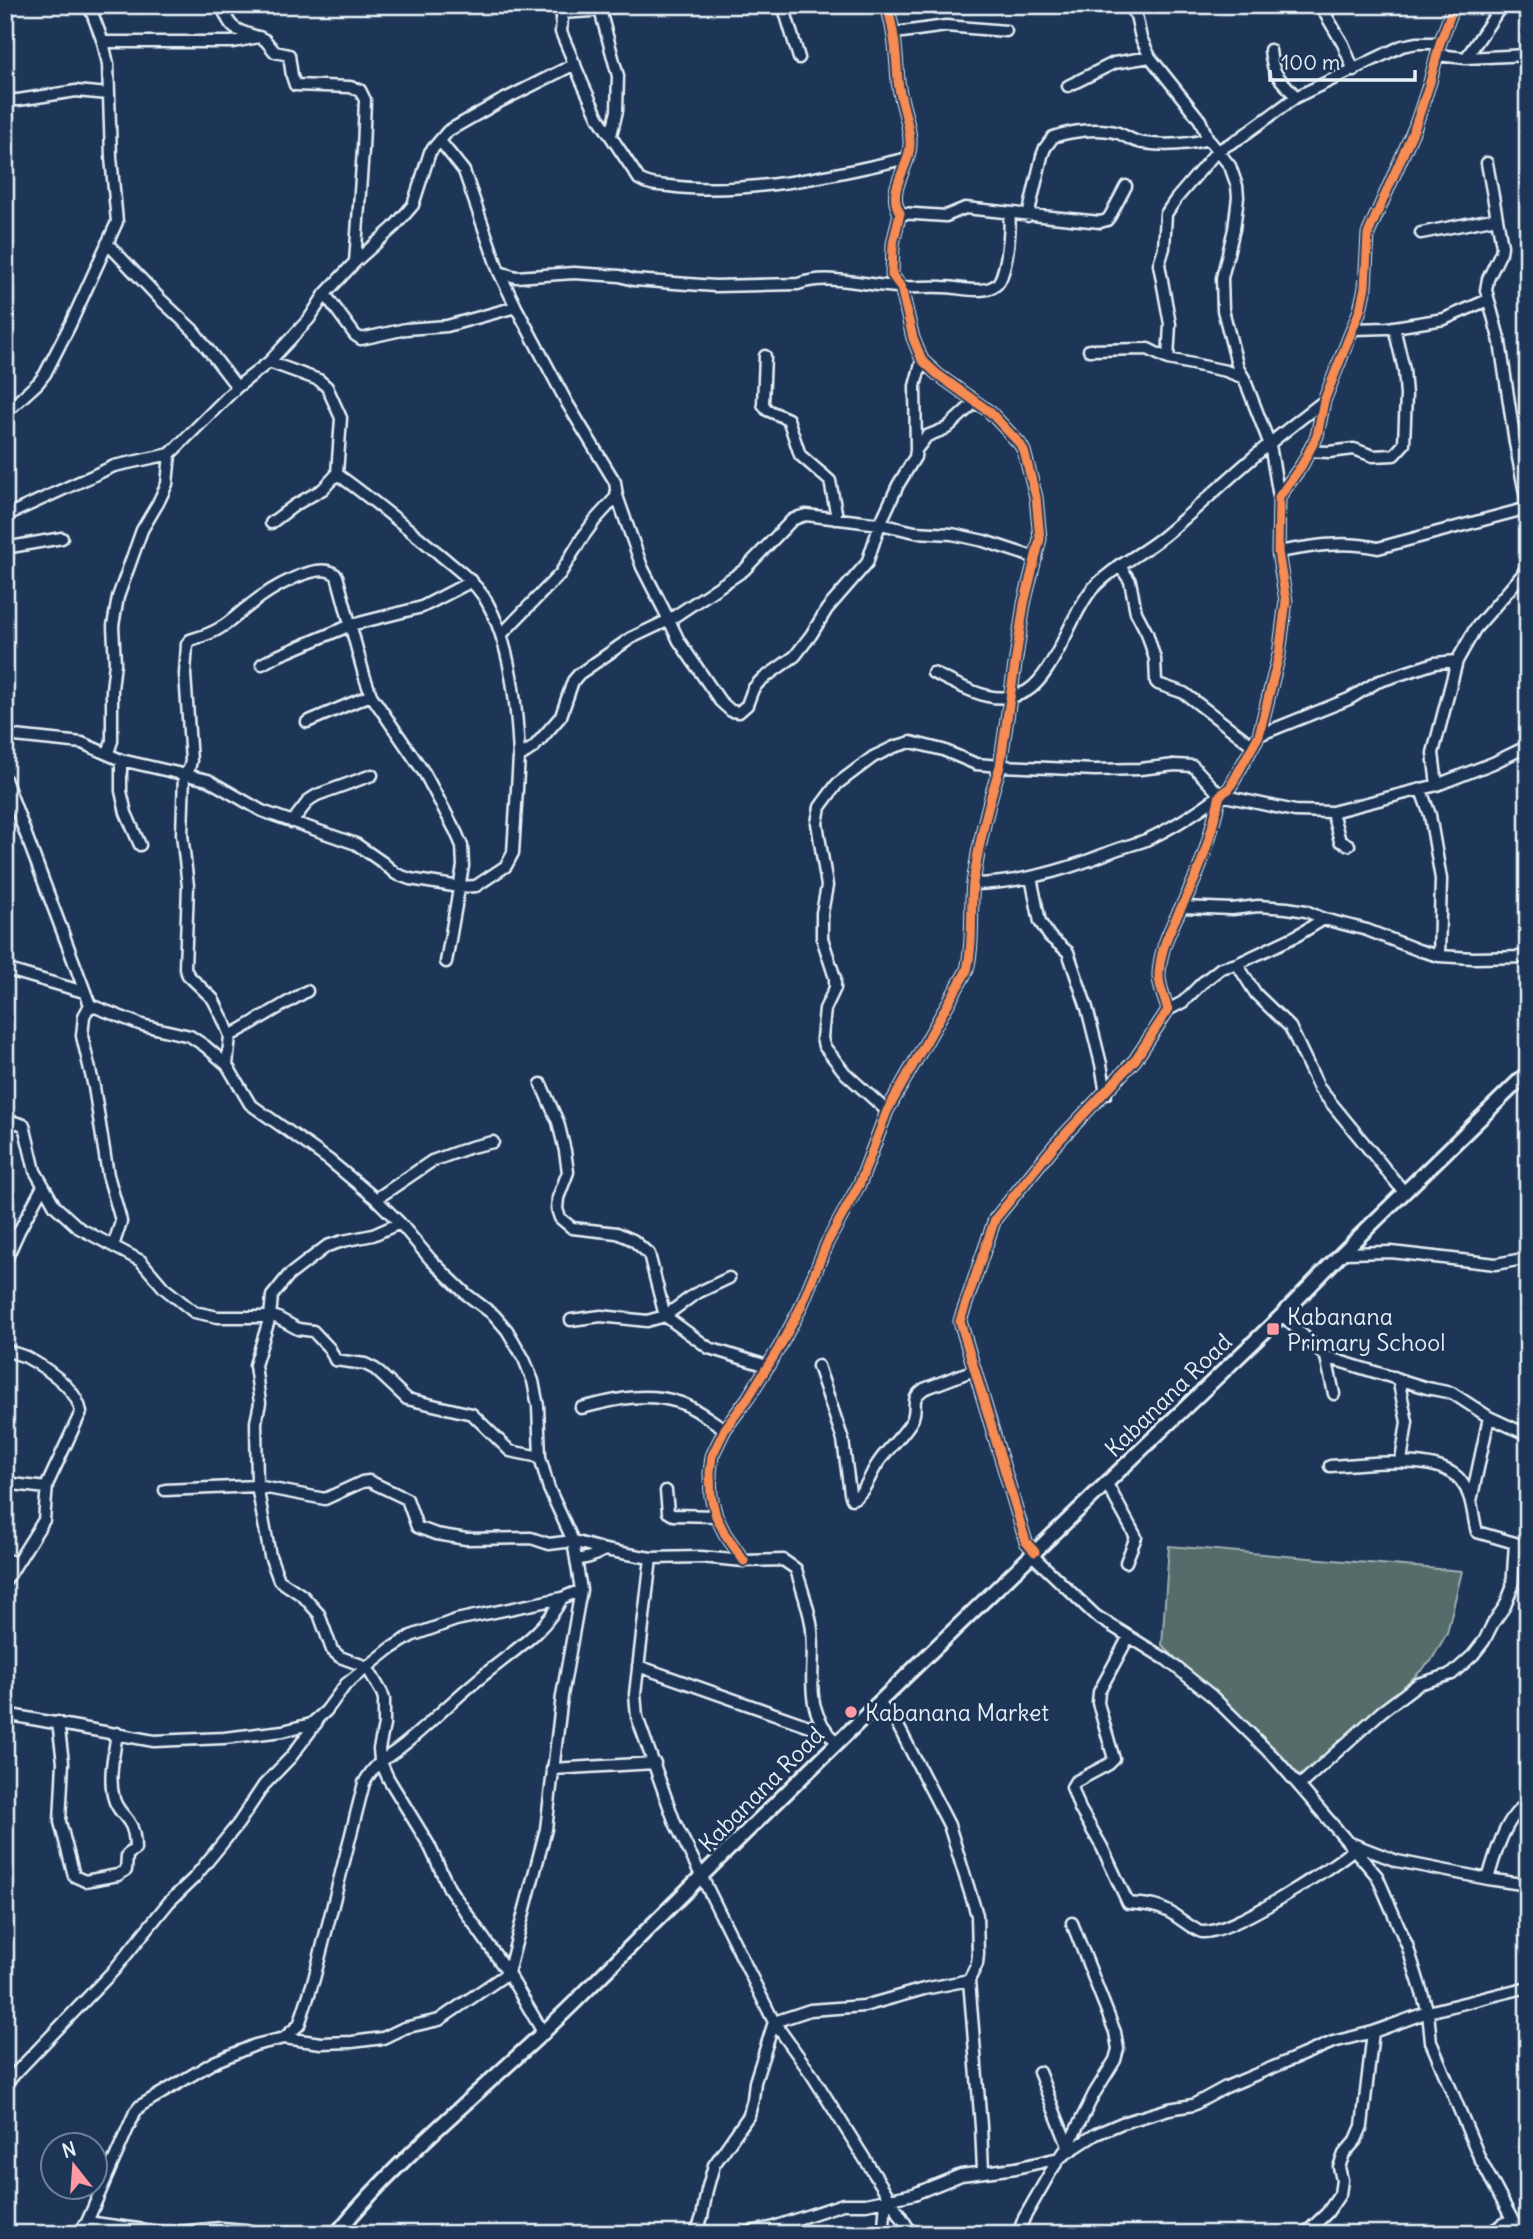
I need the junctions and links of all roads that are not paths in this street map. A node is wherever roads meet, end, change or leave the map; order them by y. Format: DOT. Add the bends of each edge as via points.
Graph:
graph roads {
  1 [pos="89,5"];
  2 [pos="222,5"];
  3 [pos="619,5"];
  4 [pos="783,5"];
  5 [pos="887,5"];
  6 [pos="1126,5"];
  7 [pos="1320,5"];
  8 [pos="1454,5"];
  9 [pos="1502,5"];
  10 [pos="562,9"];
  11 [pos="600,10"];
  12 [pos="1136,10"];
  13 [pos="1006,31"];
  14 [pos="895,33"];
  15 [pos="259,37"];
  16 [pos="103,42"];
  17 [pos="1440,43"];
  18 [pos="1270,50"];
  19 [pos="1437,55"];
  20 [pos="1528,55"];
  21 [pos="1150,57"];
  22 [pos="799,58"];
  23 [pos="1465,58"];
  24 [pos="575,64"];
  25 [pos="1354,71"];
  26 [pos="1068,86"];
  27 [pos="108,94"];
  28 [pos="1296,97"];
  29 [pos="5,100"];
  30 [pos="611,135"];
  31 [pos="1208,139"];
  32 [pos="440,141"];
  33 [pos="1216,151"];
  34 [pos="908,158"];
  35 [pos="1486,163"];
  36 [pos="1126,186"];
  37 [pos="900,213"];
  38 [pos="1009,213"];
  39 [pos="1028,216"];
  40 [pos="1497,218"];
  41 [pos="1421,233"];
  42 [pos="107,243"];
  43 [pos="355,262"];
  44 [pos="499,271"];
  45 [pos="901,287"];
  46 [pos="325,294"];
  47 [pos="1488,300"];
  48 [pos="516,307"];
  49 [pos="1394,327"];
  50 [pos="1353,329"];
  51 [pos="1089,350"];
  52 [pos="765,356"];
  53 [pos="1168,359"];
  54 [pos="922,360"];
  55 [pos="269,362"];
  56 [pos="1244,378"];
  57 [pos="237,387"];
  58 [pos="1324,401"];
  59 [pos="974,402"];
  60 [pos="5,413"];
  61 [pos="1270,445"];
  62 [pos="916,450"];
  63 [pos="1309,451"];
  64 [pos="170,454"];
  65 [pos="337,474"];
  66 [pos="617,496"];
  67 [pos="1279,497"];
  68 [pos="1528,508"];
  69 [pos="5,516"];
  70 [pos="835,519"];
  71 [pos="271,523"];
  72 [pos="880,524"];
  73 [pos="62,538"];
  74 [pos="5,548"];
  75 [pos="1278,552"];
  76 [pos="1036,558"];
  77 [pos="1528,564"];
  78 [pos="1119,565"];
  79 [pos="472,581"];
  80 [pos="669,620"];
  81 [pos="351,625"];
  82 [pos="501,635"];
  83 [pos="1457,661"];
  84 [pos="262,664"];
  85 [pos="933,673"];
  86 [pos="371,695"];
  87 [pos="1011,697"];
  88 [pos="307,722"];
  89 [pos="5,735"];
  90 [pos="1259,735"];
  91 [pos="1252,745"];
  92 [pos="1528,746"];
  93 [pos="108,753"];
  94 [pos="519,757"];
  95 [pos="121,760"];
  96 [pos="1000,766"];
  97 [pos="184,775"];
  98 [pos="372,775"];
  99 [pos="5,779"];
  100 [pos="1437,785"];
  101 [pos="1420,790"];
  102 [pos="1220,795"];
  103 [pos="1332,812"];
  104 [pos="292,822"];
  105 [pos="140,845"];
  106 [pos="1349,845"];
  107 [pos="1031,877"];
  108 [pos="973,884"];
  109 [pos="460,887"];
  110 [pos="1182,907"];
  111 [pos="1324,919"];
  112 [pos="1438,956"];
  113 [pos="1528,957"];
  114 [pos="446,962"];
  115 [pos="1237,964"];
  116 [pos="5,969"];
  117 [pos="307,991"];
  118 [pos="84,992"];
  119 [pos="90,1005"];
  120 [pos="1168,1010"];
  121 [pos="230,1036"];
  122 [pos="227,1065"];
  123 [pos="1528,1072"];
  124 [pos="541,1084"];
  125 [pos="1106,1094"];
  126 [pos="887,1111"];
  127 [pos="5,1123"];
  128 [pos="493,1142"];
  129 [pos="43,1186"];
  130 [pos="1404,1192"];
  131 [pos="376,1199"];
  132 [pos="400,1223"];
  133 [pos="113,1246"];
  134 [pos="1342,1253"];
  135 [pos="1528,1258"];
  136 [pos="5,1262"];
  137 [pos="729,1278"];
  138 [pos="1282,1315"];
  139 [pos="665,1316"];
  140 [pos="270,1317"];
  141 [pos="571,1320"];
  142 [pos="5,1349"];
  143 [pos="1326,1357"];
  144 [pos="767,1366"];
  145 [pos="818,1366"];
  146 [pos="974,1370"];
  147 [pos="1391,1376"];
  148 [pos="1334,1394"];
  149 [pos="581,1408"];
  150 [pos="1489,1417"];
  151 [pos="725,1429"];
  152 [pos="1528,1435"];
  153 [pos="540,1457"];
  154 [pos="1401,1461"];
  155 [pos="1331,1466"];
  156 [pos="5,1483"];
  157 [pos="1107,1484"];
  158 [pos="257,1486"];
  159 [pos="46,1488"];
  160 [pos="165,1490"];
  161 [pos="666,1491"];
  162 [pos="1471,1501"];
  163 [pos="716,1516"];
  164 [pos="573,1541"];
  165 [pos="604,1550"];
  166 [pos="1034,1553"];
  167 [pos="651,1558"];
  168 [pos="5,1559"];
  169 [pos="577,1560"];
  170 [pos="744,1561"];
  171 [pos="1126,1562"];
  172 [pos="17,1563"];
  173 [pos="5,1582"];
  174 [pos="581,1590"];
  175 [pos="562,1598"];
  176 [pos="1128,1638"];
  177 [pos="638,1666"];
  178 [pos="367,1667"];
  179 [pos="878,1704"];
  180 [pos="326,1711"];
  181 [pos="5,1714"];
  182 [pos="58,1723"];
  183 [pos="826,1732"];
  184 [pos="117,1733"];
  185 [pos="838,1743"];
  186 [pos="380,1760"];
  187 [pos="655,1763"];
  188 [pos="552,1769"];
  189 [pos="1300,1785"];
  190 [pos="1528,1804"];
  191 [pos="1351,1846"];
  192 [pos="702,1876"];
  193 [pos="1488,1879"];
  194 [pos="1528,1885"];
  195 [pos="1072,1923"];
  196 [pos="508,1973"];
  197 [pos="969,1980"];
  198 [pos="1528,1987"];
  199 [pos="1428,2012"];
  200 [pos="774,2022"];
  201 [pos="1373,2032"];
  202 [pos="544,2034"];
  203 [pos="284,2038"];
  204 [pos="1039,2072"];
  205 [pos="5,2084"];
  206 [pos="1068,2146"];
  207 [pos="1059,2158"];
  208 [pos="983,2171"];
  209 [pos="888,2200"];
  210 [pos="1512,2219"];
  211 [pos="88,2222"];
  212 [pos="1528,2230"];
  213 [pos="78,2234"];
  214 [pos="260,2234"];
  215 [pos="336,2234"];
  216 [pos="696,2234"];
  217 [pos="740,2234"];
  218 [pos="880,2234"];
  219 [pos="912,2234"];
  220 [pos="1018,2234"];
  221 [pos="1305,2234"];
  222 [pos="1487,2234"];
  223 [pos="1521,2234"];
  1 -- 16 [label="street"];
  2 -- 15 [label="street" via="237,31"];
  3 -- 11 [label="street"];
  4 -- 22 [label="street"];
  5 -- 14 [label="street"];
  6 -- 12 [label="street"];
  7 -- 25 [label="street"];
  8 -- 17 [label="street"];
  9 -- 23 [label="street"];
  10 -- 11 [label="street"];
  10 -- 24 [label="street" via="561,32"];
  11 -- 30 [label="street" via="618,75"];
  12 -- 21 [label="street"];
  13 -- 14 [label="street" via="946,26"];
  14 -- 34 [label="street" via="898,81 910,140"];
  15 -- 16 [label="street" via="233,42"];
  15 -- 43 [label="street" via="275,52 289,55 295,85 350,87 363,93"];
  16 -- 27 [label="street"];
  17 -- 19 [label="street"];
  17 -- 25 [label="street" via="1409,44"];
  18 -- 28 [label="street" via="1275,76"];
  19 -- 23 [label="street"];
  19 -- 50 [label="street" via="1415,128 1368,234 1365,287"];
  20 -- 23 [label="street"];
  21 -- 26 [label="street" via="1114,63"];
  21 -- 31 [label="street" via="1200,120"];
  24 -- 30 [label="street"];
  24 -- 32 [label="street" via="448,131"];
  25 -- 28 [label="street"];
  27 -- 29 [label="street" via="76,91"];
  27 -- 42 [label="street" via="117,222"];
  28 -- 33 [label="street"];
  30 -- 34 [label="street" via="645,184 684,188 733,188 802,179"];
  31 -- 33 [label="street"];
  31 -- 39 [label="street" via="1188,145 1141,143 1106,131 1053,138 1042,156"];
  32 -- 43 [label="street" via="430,152 413,205"];
  32 -- 44 [label="street" via="464,171"];
  33 -- 53 [label="street" via="1166,214 1159,264 1170,324"];
  33 -- 56 [label="street" via="1230,166 1237,186 1222,298 1226,326"];
  34 -- 37 [label="street" via="895,189"];
  35 -- 40 [label="street"];
  36 -- 39 [label="street" via="1107,220"];
  37 -- 38 [label="street" via="946,216 965,208"];
  37 -- 45 [label="street" via="892,275"];
  38 -- 39 [label="street"];
  38 -- 45 [label="street" via="1005,271 996,286 980,290"];
  40 -- 41 [label="street"];
  40 -- 47 [label="street" via="1502,252 1488,279"];
  42 -- 57 [label="street" via="193,330"];
  42 -- 60 [label="street" via="45,374"];
  43 -- 46 [label="street"];
  44 -- 45 [label="street" via="516,277 574,273 715,286 810,280"];
  44 -- 48 [label="street"];
  45 -- 54 [label="street"];
  46 -- 48 [label="street" via="361,339 447,326"];
  46 -- 55 [label="street" via="309,319"];
  47 -- 49 [label="street" via="1444,319"];
  47 -- 68 [label="street" via="1500,342"];
  48 -- 66 [label="street" via="615,482"];
  49 -- 50 [label="street"];
  49 -- 63 [label="street" via="1404,370 1404,444 1394,455 1373,456 1354,449"];
  50 -- 58 [label="street"];
  51 -- 53 [label="street" via="1148,349"];
  52 -- 70 [label="street" via="763,404 788,419 800,455 830,481"];
  53 -- 56 [label="street"];
  54 -- 59 [label="street"];
  54 -- 62 [label="street" via="915,386"];
  55 -- 57 [label="street"];
  55 -- 65 [label="street" via="327,387 341,418"];
  56 -- 61 [label="street"];
  57 -- 64 [label="street"];
  58 -- 61 [label="street"];
  58 -- 63 [label="street"];
  59 -- 62 [label="street" via="947,428 927,436"];
  59 -- 76 [label="street" via="990,412 1024,451 1040,523"];
  61 -- 67 [label="street"];
  61 -- 78 [label="street" via="1163,537"];
  62 -- 72 [label="street"];
  63 -- 67 [label="street"];
  64 -- 69 [label="street" via="114,466"];
  64 -- 93 [label="street" via="159,503 142,530 117,597"];
  65 -- 71 [label="street" via="323,489"];
  65 -- 79 [label="street"];
  66 -- 80 [label="street" via="642,567"];
  66 -- 82 [label="street" via="560,573"];
  67 -- 75 [label="street"];
  68 -- 75 [label="street" via="1378,548 1359,543"];
  70 -- 72 [label="street"];
  70 -- 80 [label="street" via="806,515 792,520 744,570"];
  72 -- 76 [label="street" via="952,534"];
  72 -- 80 [label="street" via="867,562 795,656 760,681 739,712 720,701"];
  73 -- 74 [label="street"];
  75 -- 90 [label="street" via="1286,601 1279,655"];
  76 -- 87 [label="street" via="1024,604"];
  77 -- 83 [label="street" via="1475,629"];
  78 -- 87 [label="street" via="1090,592 1040,678 1029,690"];
  78 -- 91 [label="street" via="1130,581 1136,612 1147,633 1156,682 1184,693"];
  79 -- 81 [label="street" via="422,607"];
  79 -- 82 [label="street"];
  80 -- 94 [label="street" via="631,638 579,674 561,716"];
  81 -- 84 [label="street"];
  81 -- 86 [label="street"];
  81 -- 97 [label="street" via="337,576 325,569 314,570 252,603 220,628 190,640 184,674 191,761"];
  82 -- 94 [label="street"];
  83 -- 90 [label="street" via="1435,663 1377,682 1349,699"];
  83 -- 100 [label="street" via="1433,753"];
  85 -- 87 [label="street" via="997,699"];
  86 -- 88 [label="street"];
  86 -- 109 [label="street" via="425,774 456,832 462,846"];
  87 -- 96 [label="street"];
  89 -- 93 [label="street" via="82,743"];
  90 -- 91 [label="street"];
  91 -- 102 [label="street" via="1229,789"];
  92 -- 100 [label="street"];
  93 -- 95 [label="street"];
  94 -- 109 [label="street" via="513,853 506,866 489,879"];
  95 -- 97 [label="street"];
  95 -- 105 [label="street" via="121,792"];
  96 -- 102 [label="street" via="1095,770 1193,766"];
  96 -- 108 [label="street"];
  96 -- 126 [label="street" via="976,764 911,742 852,770 820,807 817,822 827,886 822,939 835,978 822,1038 845,1073"];
  97 -- 104 [label="street" via="208,780 262,811"];
  97 -- 121 [label="street" via="185,968 213,999"];
  98 -- 104 [label="street" via="317,795"];
  99 -- 118 [label="street"];
  100 -- 101 [label="street"];
  101 -- 103 [label="street"];
  101 -- 112 [label="street" via="1430,815 1441,879"];
  102 -- 103 [label="street" via="1295,811"];
  102 -- 107 [label="street" via="1145,840 1086,863"];
  102 -- 110 [label="street" via="1195,880"];
  103 -- 106 [label="street" via="1340,841"];
  104 -- 109 [label="street" via="356,844 396,874"];
  107 -- 108 [label="street"];
  107 -- 125 [label="street" via="1042,928 1068,952 1087,1008"];
  108 -- 126 [label="street" via="967,970"];
  109 -- 114 [label="street"];
  110 -- 111 [label="street" via="1274,906"];
  110 -- 120 [label="street" via="1172,923 1158,976"];
  111 -- 112 [label="street"];
  111 -- 115 [label="street"];
  112 -- 113 [label="street"];
  115 -- 120 [label="street" via="1211,974"];
  115 -- 130 [label="street" via="1256,994 1290,1027 1324,1095"];
  116 -- 118 [label="street"];
  117 -- 121 [label="street"];
  118 -- 119 [label="street"];
  119 -- 122 [label="street" via="190,1037"];
  119 -- 133 [label="street" via="82,1036 121,1222"];
  120 -- 125 [label="street"];
  121 -- 122 [label="street"];
  122 -- 131 [label="street" via="250,1104"];
  123 -- 130 [label="street, Kabanana Road"];
  124 -- 139 [label="street" via="558,1122 568,1172 558,1198 560,1218 572,1228 617,1233 641,1246 649,1254"];
  125 -- 146 [label="street" via="1055,1145 995,1219 960,1321"];
  126 -- 144 [label="street" via="860,1183 827,1243 795,1319"];
  127 -- 129 [label="street" via="23,1125 34,1171"];
  128 -- 131 [label="street" via="432,1161"];
  129 -- 133 [label="street" via="55,1206 79,1228"];
  129 -- 136 [label="street"];
  130 -- 134 [label="street, Kabanana Road"];
  131 -- 132 [label="street"];
  132 -- 140 [label="street" via="327,1246 311,1257 272,1296"];
  132 -- 153 [label="street" via="430,1260 507,1329 533,1381"];
  133 -- 140 [label="street" via="141,1261 164,1288 194,1312"];
  134 -- 135 [label="street" via="1391,1252 1496,1264"];
  134 -- 138 [label="street, Kabanana Road"];
  137 -- 139 [label="street" via="695,1294"];
  138 -- 143 [label="street"];
  138 -- 157 [label="street, Kabanana Road"];
  139 -- 141 [label="street" via="647,1321 601,1316"];
  139 -- 144 [label="street" via="709,1348"];
  140 -- 153 [label="street" via="313,1331 335,1360 375,1369 407,1399 472,1414 509,1451"];
  140 -- 158 [label="street" via="255,1365 260,1403"];
  142 -- 159 [label="street" via="54,1376 79,1403 80,1417"];
  143 -- 147 [label="street"];
  143 -- 148 [label="street"];
  144 -- 151 [label="street"];
  145 -- 146 [label="street" via="844,1440 852,1499 913,1418 918,1394"];
  146 -- 166 [label="street" via="1026,1542"];
  147 -- 150 [label="street" via="1452,1393"];
  147 -- 154 [label="street" via="1398,1379 1408,1422"];
  149 -- 151 [label="street" via="651,1396 678,1402"];
  150 -- 152 [label="street"];
  150 -- 162 [label="street"];
  151 -- 163 [label="street" via="712,1456 710,1473"];
  153 -- 164 [label="street"];
  154 -- 155 [label="street"];
  154 -- 162 [label="street" via="1455,1475"];
  156 -- 159 [label="street"];
  157 -- 166 [label="street, Kabanana Road"];
  157 -- 171 [label="street" via="1135,1531"];
  158 -- 160 [label="street"];
  158 -- 164 [label="street" via="325,1499 369,1481 407,1499 417,1527 436,1534 466,1539 531,1538 549,1544"];
  158 -- 178 [label="street" via="279,1580 319,1614 332,1650"];
  159 -- 172 [label="street" via="44,1520"];
  161 -- 163 [label="street" via="668,1512 673,1516"];
  162 -- 189 [label="street" via="1477,1532 1515,1544 1512,1588 1484,1641 1452,1674 1418,1684 1381,1712"];
  163 -- 170 [label="street"];
  164 -- 165 [label="street"];
  164 -- 169 [label="street"];
  165 -- 167 [label="street"];
  165 -- 169 [label="street"];
  166 -- 176 [label="street" via="1096,1616"];
  166 -- 179 [label="street, Kabanana Road"];
  167 -- 170 [label="street"];
  167 -- 177 [label="street"];
  168 -- 172 [label="street"];
  169 -- 174 [label="street"];
  170 -- 183 [label="street" via="783,1560 796,1569 811,1624 811,1688"];
  172 -- 173 [label="street"];
  174 -- 175 [label="street"];
  174 -- 188 [label="street"];
  175 -- 178 [label="street" via="426,1629"];
  175 -- 186 [label="street" via="531,1637"];
  176 -- 189 [label="street" via="1167,1660 1212,1696"];
  176 -- 191 [label="street" via="1099,1692 1114,1759 1072,1787 1128,1903 1163,1908 1199,1932 1212,1931 1271,1903 1342,1859"];
  177 -- 183 [label="street"];
  177 -- 187 [label="street" via="637,1717"];
  178 -- 180 [label="street" via="346,1684"];
  178 -- 186 [label="street" via="384,1699"];
  179 -- 185 [label="street, Kabanana Road"];
  179 -- 197 [label="street" via="895,1720 949,1825 977,1915 978,1954"];
  180 -- 184 [label="street" via="311,1724 224,1738 154,1741"];
  180 -- 205 [label="street" via="194,1878"];
  181 -- 182 [label="street"];
  182 -- 184 [label="street"];
  182 -- 184 [label="street" via="63,1762 62,1836 74,1875 85,1881 126,1870 127,1855 135,1849 129,1820 114,1799 112,1765"];
  183 -- 185 [label="street"];
  185 -- 192 [label="street, Kabanana Road"];
  186 -- 196 [label="street" via="449,1888"];
  186 -- 203 [label="street" via="364,1783 299,2025"];
  187 -- 188 [label="street"];
  187 -- 192 [label="street" via="675,1823"];
  188 -- 196 [label="street" via="546,1829"];
  189 -- 191 [label="street"];
  190 -- 193 [label="street" via="1510,1823"];
  191 -- 193 [label="street" via="1397,1861"];
  191 -- 199 [label="street" via="1381,1884"];
  192 -- 200 [label="street"];
  192 -- 202 [label="street, Kabanana Road"];
  193 -- 194 [label="street"];
  195 -- 206 [label="street" via="1118,2049"];
  196 -- 202 [label="street"];
  196 -- 203 [label="street" via="439,2020 383,2038 321,2043"];
  197 -- 200 [label="street" via="864,2006 810,2010"];
  197 -- 208 [label="street"];
  198 -- 199 [label="street"];
  199 -- 201 [label="street"];
  199 -- 210 [label="street" via="1431,2042 1480,2159"];
  200 -- 209 [label="street" via="833,2107"];
  200 -- 216 [label="street" via="749,2115 714,2165"];
  201 -- 207 [label="street" via="1333,2042 1193,2105 1122,2123"];
  201 -- 221 [label="street" via="1362,2126 1339,2167 1340,2194"];
  202 -- 215 [label="street, Kabanana Road" via="397,2168"];
  203 -- 211 [label="street" via="214,2062 140,2106"];
  204 -- 206 [label="street"];
  206 -- 207 [label="street"];
  207 -- 208 [label="street"];
  207 -- 220 [label="street"];
  208 -- 209 [label="street"];
  209 -- 217 [label="street" via="843,2204"];
  209 -- 218 [label="street"];
  209 -- 219 [label="street"];
  210 -- 222 [label="street"];
  210 -- 223 [label="street"];
  211 -- 213 [label="street"];
  211 -- 214 [label="street" via="167,2234 220,2228"];
  212 -- 223 [label="street"];
}
